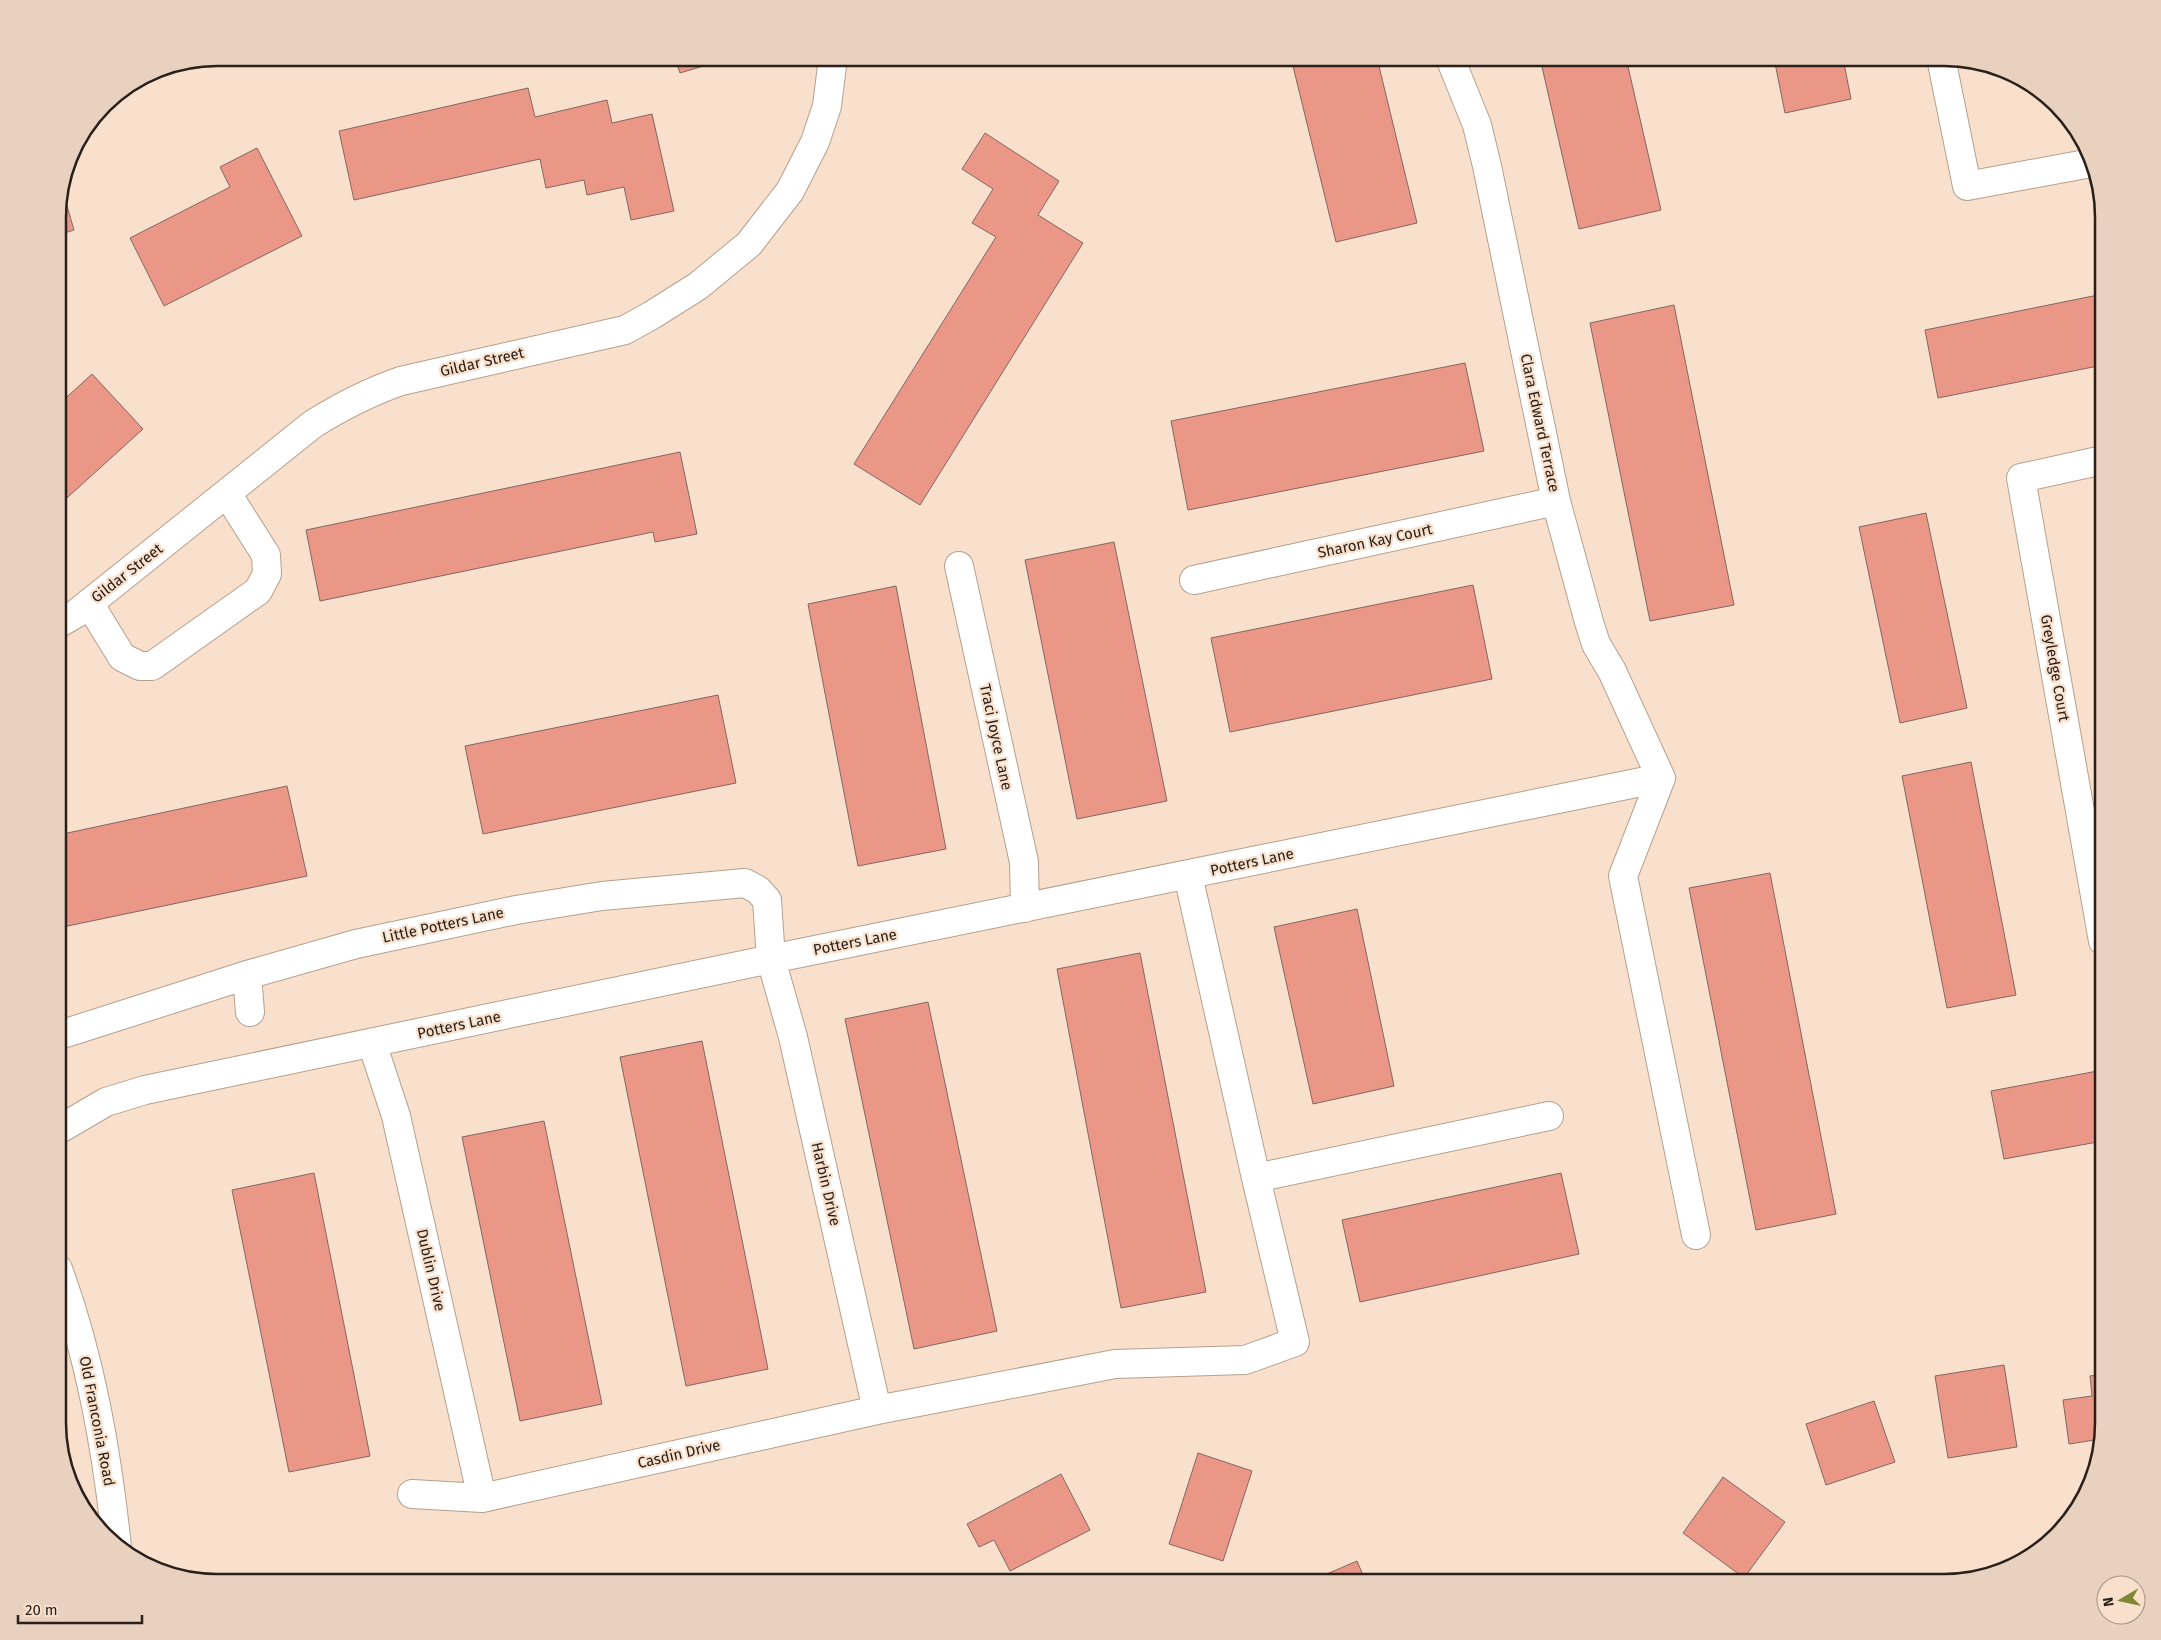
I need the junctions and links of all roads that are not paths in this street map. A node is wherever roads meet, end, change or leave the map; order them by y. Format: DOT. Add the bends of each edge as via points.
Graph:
graph roads {
  1 [pos="832,66"];
  2 [pos="1453,66"];
  3 [pos="1943,66"];
  4 [pos="2085,164"];
  5 [pos="2095,462"];
  6 [pos="228,495"];
  7 [pos="1556,501"];
  8 [pos="959,566"];
  9 [pos="1194,580"];
  10 [pos="89,603"];
  11 [pos="67,618"];
  12 [pos="1661,778"];
  13 [pos="1188,875"];
  14 [pos="2095,891"];
  15 [pos="1025,908"];
  16 [pos="770,959"];
  17 [pos="247,975"];
  18 [pos="250,1012"];
  19 [pos="67,1033"];
  20 [pos="372,1043"];
  21 [pos="1549,1116"];
  22 [pos="67,1125"];
  23 [pos="1256,1178"];
  24 [pos="1696,1235"];
  25 [pos="67,1295"];
  26 [pos="877,1410"];
  27 [pos="412,1494"];
  28 [pos="482,1498"];
  29 [pos="115,1533"];
  1 -- 6 [label="street, Gildar Street" via="827,106 815,142 790,191 749,244 698,286 625,330 401,381 369,392 313,424"];
  2 -- 7 [label="street, Clara Edward Terrace" via="1487,166"];
  3 -- 4 [label="street" via="1967,186"];
  5 -- 14 [label="street, Greyledge Court" via="2021,478"];
  6 -- 10 [label="street, Gildar Street"];
  6 -- 10 [label="street" via="266,555 267,574 258,591 152,666 140,666 122,657"];
  7 -- 9 [label="street, Sharon Kay Court"];
  7 -- 12 [label="street, Clara Edward Terrace" via="1596,644 1612,671"];
  8 -- 15 [label="street, Traci Joyce Lane" via="1024,862"];
  10 -- 11 [label="street, Gildar Street"];
  12 -- 13 [label="street, Potters Lane"];
  12 -- 24 [label="street" via="1623,876"];
  13 -- 15 [label="street, Potters Lane"];
  13 -- 23 [label="street"];
  15 -- 16 [label="street, Potters Lane"];
  16 -- 17 [label="street, Little Potters Lane" via="767,900 758,890 744,883 602,896 516,910 356,944"];
  16 -- 20 [label="street, Potters Lane"];
  16 -- 26 [label="street, Harbin Drive" via="792,1037"];
  17 -- 18 [label="street"];
  17 -- 19 [label="street, Little Potters Lane"];
  20 -- 22 [label="street, Potters Lane" via="145,1090 106,1102"];
  20 -- 28 [label="street, Dublin Drive" via="396,1116"];
  21 -- 23 [label="street"];
  23 -- 26 [label="street, Casdin Drive" via="1295,1342 1245,1360 1115,1364"];
  25 -- 29 [label="street, Old Franconia Road" via="90,1373"];
  26 -- 28 [label="street, Casdin Drive"];
  27 -- 28 [label="street, Casdin Drive"];
}
